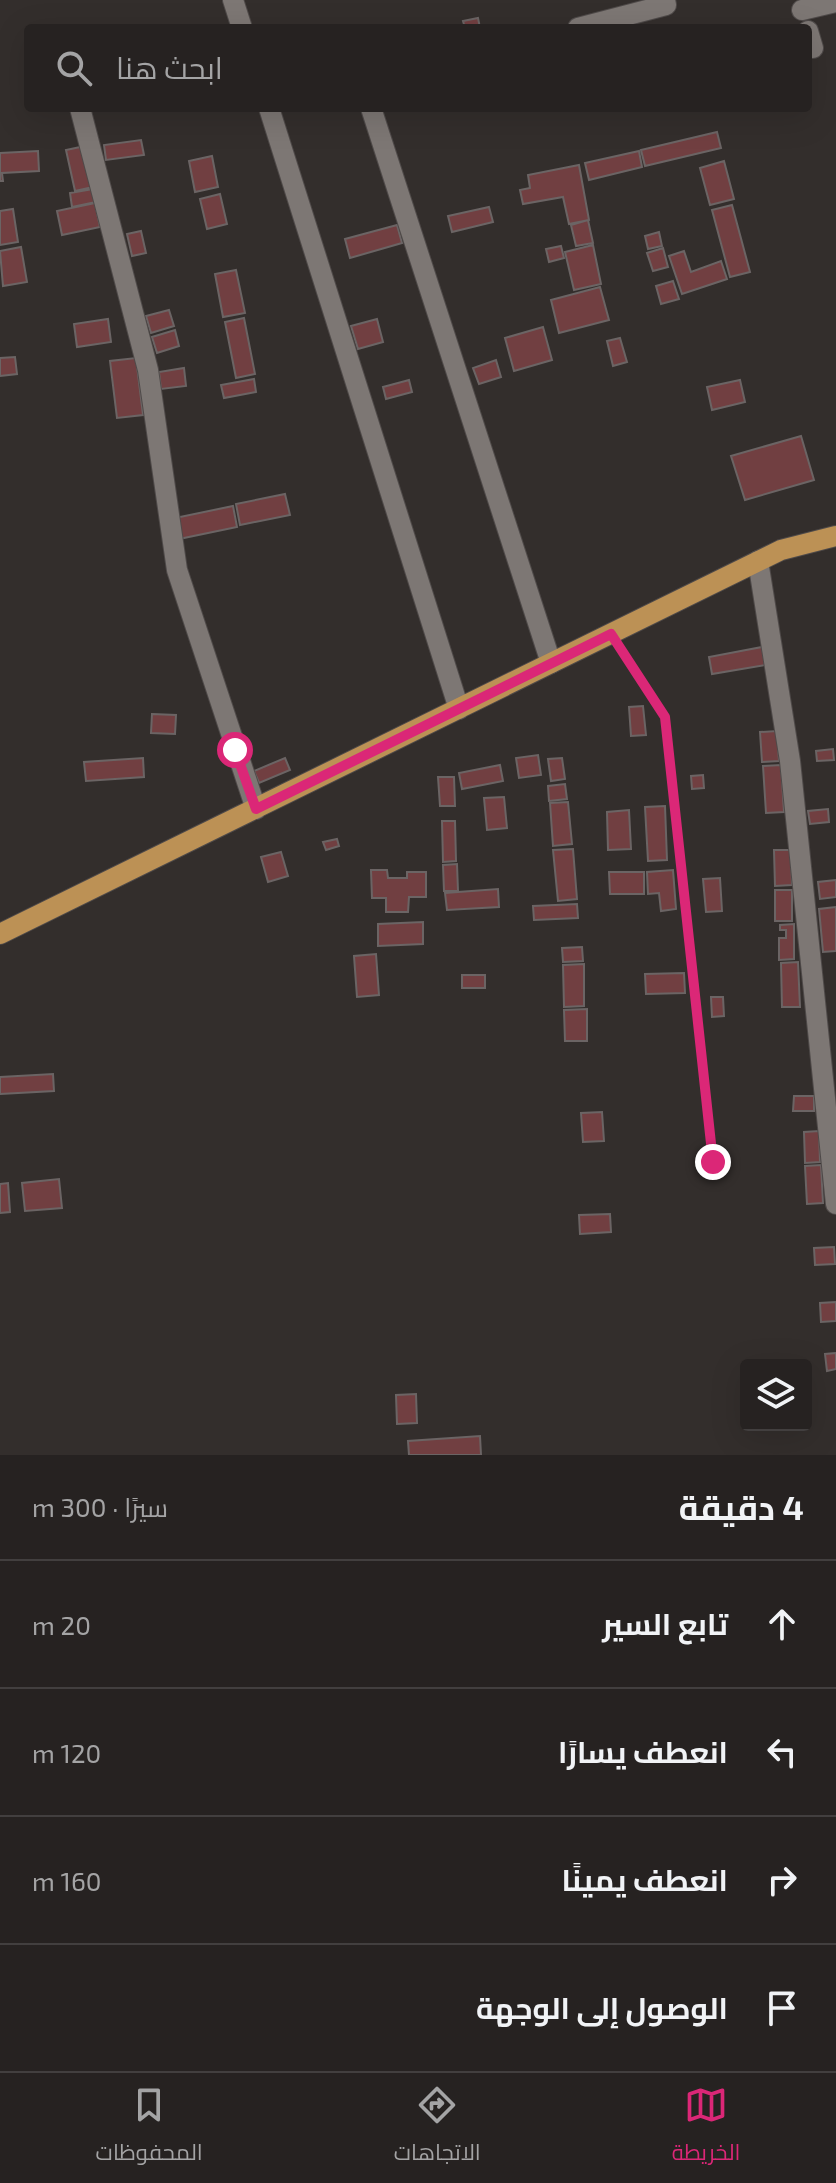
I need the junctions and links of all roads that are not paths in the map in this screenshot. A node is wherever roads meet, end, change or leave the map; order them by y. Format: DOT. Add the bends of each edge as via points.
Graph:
graph roads {
  1 [pos="233,0"];
  2 [pos="665,0"];
  3 [pos="836,2"];
  4 [pos="806,23"];
  5 [pos="241,24"];
  6 [pos="593,24"];
  7 [pos="81,112"];
  8 [pos="270,112"];
  9 [pos="372,112"];
  10 [pos="836,536"];
  11 [pos="758,561"];
  12 [pos="551,663"];
  13 [pos="459,709"];
  14 [pos="256,809"];
  15 [pos="0,934"];
  16 [pos="836,1204"];
  1 -- 5 [label="street"];
  2 -- 6 [label="street" via="666,5"];
  3 -- 4 [label="street"];
  7 -- 14 [label="street" via="148,370 177,570"];
  8 -- 13 [label="street"];
  9 -- 12 [label="street"];
  10 -- 11 [label="main road"];
  11 -- 12 [label="main road"];
  11 -- 16 [label="street" via="790,761"];
  12 -- 13 [label="main road"];
  13 -- 14 [label="main road"];
  14 -- 15 [label="main road"];
}
